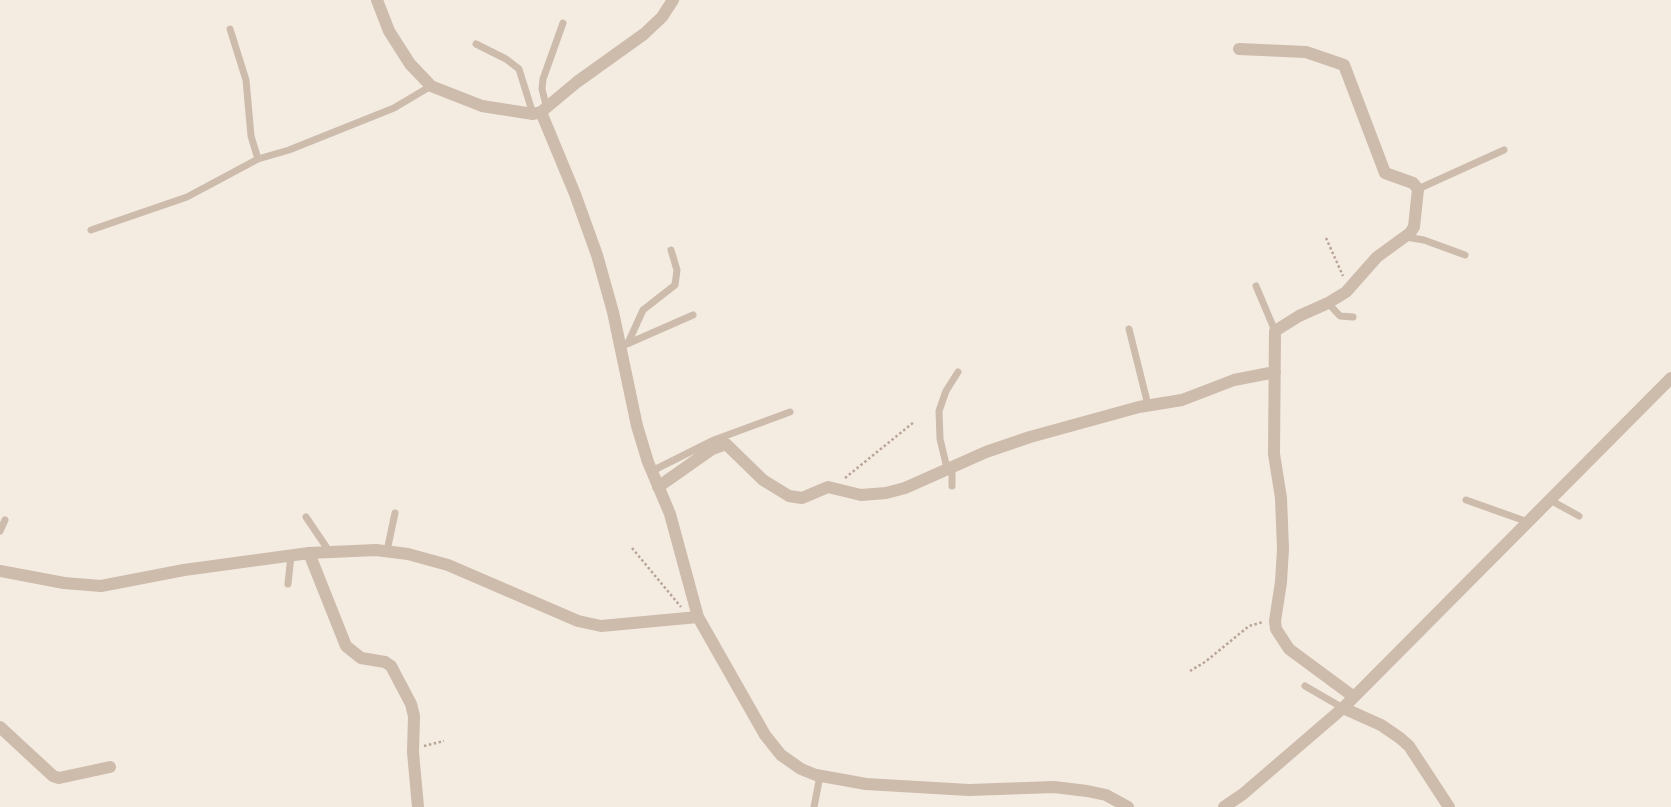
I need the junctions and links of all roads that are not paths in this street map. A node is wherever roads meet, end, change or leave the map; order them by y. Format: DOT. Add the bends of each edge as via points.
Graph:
graph roads {
  1 [pos="377,0"];
  2 [pos="673,0"];
  3 [pos="563,23"];
  4 [pos="230,29"];
  5 [pos="476,44"];
  6 [pos="1240,49"];
  7 [pos="431,86"];
  8 [pos="541,112"];
  9 [pos="1504,150"];
  10 [pos="258,160"];
  11 [pos="1418,188"];
  12 [pos="91,230"];
  13 [pos="1406,237"];
  14 [pos="672,250"];
  15 [pos="1465,255"];
  16 [pos="1256,286"];
  17 [pos="1328,304"];
  18 [pos="693,315"];
  19 [pos="1353,318"];
  20 [pos="1129,329"];
  21 [pos="1275,331"];
  22 [pos="624,345"];
  23 [pos="958,372"];
  24 [pos="1276,372"];
  25 [pos="1671,378"];
  26 [pos="1148,405"];
  27 [pos="790,412"];
  28 [pos="950,467"];
  29 [pos="652,471"];
  30 [pos="952,486"];
  31 [pos="658,487"];
  32 [pos="1466,500"];
  33 [pos="1550,500"];
  34 [pos="395,513"];
  35 [pos="1579,516"];
  36 [pos="306,517"];
  37 [pos="5,520"];
  38 [pos="1528,522"];
  39 [pos="0,531"];
  40 [pos="329,551"];
  41 [pos="386,551"];
  42 [pos="309,553"];
  43 [pos="291,555"];
  44 [pos="0,571"];
  45 [pos="288,584"];
  46 [pos="694,617"];
  47 [pos="1304,686"];
  48 [pos="1354,697"];
  49 [pos="1343,708"];
  50 [pos="0,727"];
  51 [pos="110,768"];
  52 [pos="820,776"];
  53 [pos="1445,806"];
  54 [pos="418,807"];
  55 [pos="814,807"];
  56 [pos="1128,807"];
  57 [pos="1224,807"];
  1 -- 7 [label="street" via="390,31 410,64"];
  2 -- 8 [label="street" via="662,17 644,34"];
  3 -- 8 [label="lane" via="543,80"];
  4 -- 10 [label="lane" via="246,80 251,136"];
  5 -- 8 [label="lane" via="519,69"];
  6 -- 11 [label="street" via="1306,52 1344,66 1385,173"];
  7 -- 8 [label="street" via="482,106"];
  7 -- 10 [label="lane" via="394,108"];
  8 -- 22 [label="street" via="597,255"];
  9 -- 11 [label="lane"];
  10 -- 12 [label="lane" via="187,197"];
  11 -- 13 [label="street" via="1414,227"];
  13 -- 15 [label="lane"];
  13 -- 17 [label="street" via="1377,257 1349,288"];
  14 -- 22 [label="lane" via="677,270 675,284 643,310"];
  16 -- 21 [label="lane"];
  17 -- 19 [label="lane" via="1340,316"];
  17 -- 21 [label="street" via="1298,316"];
  18 -- 22 [label="lane"];
  20 -- 26 [label="lane"];
  21 -- 24 [label="street"];
  22 -- 29 [label="street" via="637,426"];
  23 -- 28 [label="lane" via="946,391 940,411 940,439"];
  24 -- 26 [label="street" via="1234,380 1182,400"];
  24 -- 48 [label="street" via="1274,454 1281,498 1283,549 1274,621 1278,634 1289,649"];
  25 -- 33 [label="street"];
  26 -- 28 [label="street" via="1030,437"];
  27 -- 29 [label="lane" via="714,440"];
  28 -- 30 [label="lane"];
  28 -- 31 [label="street" via="886,493 861,495 828,486 802,498 789,496 763,480 726,444 712,449"];
  29 -- 31 [label="street"];
  31 -- 46 [label="street" via="673,523"];
  32 -- 38 [label="lane"];
  33 -- 35 [label="lane"];
  33 -- 38 [label="street"];
  34 -- 41 [label="lane"];
  36 -- 40 [label="lane"];
  37 -- 39 [label="lane"];
  38 -- 48 [label="street"];
  40 -- 41 [label="street"];
  40 -- 42 [label="street"];
  41 -- 46 [label="street" via="448,565 569,617 601,626"];
  42 -- 43 [label="street"];
  42 -- 54 [label="street" via="346,646 361,658 391,666 413,710"];
  43 -- 44 [label="street" via="100,586"];
  43 -- 45 [label="lane"];
  46 -- 52 [label="street" via="765,735 781,755 801,769"];
  47 -- 49 [label="lane"];
  48 -- 49 [label="street"];
  49 -- 53 [label="street" via="1381,725 1409,746"];
  49 -- 57 [label="street"];
  50 -- 51 [label="street" via="53,776 59,778"];
  52 -- 55 [label="lane"];
  52 -- 56 [label="street" via="866,784 969,790 1054,787 1106,795"];
}
